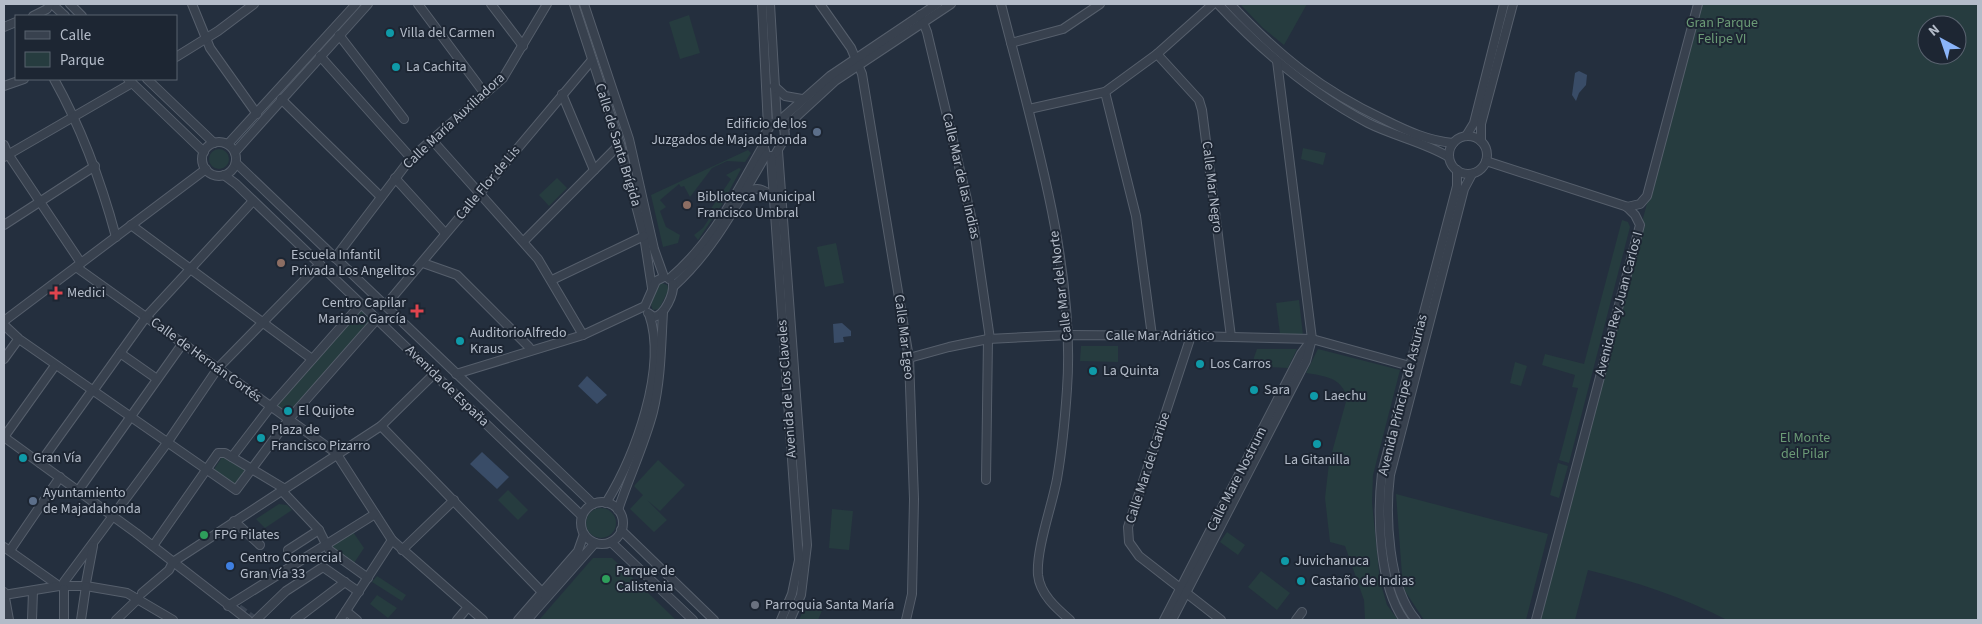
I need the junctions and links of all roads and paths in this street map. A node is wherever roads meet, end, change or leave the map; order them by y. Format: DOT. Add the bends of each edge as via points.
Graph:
graph roads {
  1 [pos="51,4"];
  2 [pos="70,4"];
  3 [pos="192,4"];
  4 [pos="254,4"];
  5 [pos="356,4"];
  6 [pos="368,4"];
  7 [pos="418,4"];
  8 [pos="491,4"];
  9 [pos="548,4"];
  10 [pos="574,4"];
  11 [pos="584,4"];
  12 [pos="762,4"];
  13 [pos="770,4"];
  14 [pos="820,4"];
  15 [pos="937,4"];
  16 [pos="951,4"];
  17 [pos="1001,4"];
  18 [pos="1100,4"];
  19 [pos="1213,4"];
  20 [pos="1218,4"];
  21 [pos="1230,4"];
  22 [pos="1504,4"];
  23 [pos="1513,4"];
  24 [pos="1698,4"];
  25 [pos="35,15"];
  26 [pos="64,15"];
  27 [pos="81,15"];
  28 [pos="922,18"];
  29 [pos="339,35"];
  30 [pos="205,39"];
  31 [pos="1011,44"];
  32 [pos="523,46"];
  33 [pos="1157,54"];
  34 [pos="178,56"];
  35 [pos="320,56"];
  36 [pos="592,60"];
  37 [pos="858,61"];
  38 [pos="1277,61"];
  39 [pos="21,80"];
  40 [pos="55,80"];
  41 [pos="148,80"];
  42 [pos="130,81"];
  43 [pos="4,86"];
  44 [pos="774,86"];
  45 [pos="1105,92"];
  46 [pos="485,94"];
  47 [pos="562,94"];
  48 [pos="802,99"];
  49 [pos="281,100"];
  50 [pos="1029,110"];
  51 [pos="74,114"];
  52 [pos="257,114"];
  53 [pos="404,120"];
  54 [pos="778,121"];
  55 [pos="768,127"];
  56 [pos="784,128"];
  57 [pos="1466,136"];
  58 [pos="432,140"];
  59 [pos="1481,141"];
  60 [pos="214,142"];
  61 [pos="4,144"];
  62 [pos="228,144"];
  63 [pos="620,144"];
  64 [pos="1453,144"];
  65 [pos="763,146"];
  66 [pos="204,152"];
  67 [pos="235,152"];
  68 [pos="772,154"];
  69 [pos="6,155"];
  70 [pos="1449,157"];
  71 [pos="411,158"];
  72 [pos="1486,161"];
  73 [pos="236,163"];
  74 [pos="95,166"];
  75 [pos="206,169"];
  76 [pos="594,170"];
  77 [pos="1457,170"];
  78 [pos="1472,174"];
  79 [pos="224,175"];
  80 [pos="395,178"];
  81 [pos="480,192"];
  82 [pos="744,194"];
  83 [pos="381,197"];
  84 [pos="773,197"];
  85 [pos="40,201"];
  86 [pos="253,201"];
  87 [pos="1628,207"];
  88 [pos="4,225"];
  89 [pos="131,225"];
  90 [pos="445,233"];
  91 [pos="644,236"];
  92 [pos="116,237"];
  93 [pos="524,241"];
  94 [pos="335,258"];
  95 [pos="423,263"];
  96 [pos="320,264"];
  97 [pos="79,265"];
  98 [pos="188,269"];
  99 [pos="666,278"];
  100 [pos="552,280"];
  101 [pos="673,287"];
  102 [pos="652,288"];
  103 [pos="362,304"];
  104 [pos="385,306"];
  105 [pos="645,306"];
  106 [pos="663,312"];
  107 [pos="649,314"];
  108 [pos="146,317"];
  109 [pos="377,319"];
  110 [pos="4,321"];
  111 [pos="264,322"];
  112 [pos="4,325"];
  113 [pos="583,335"];
  114 [pos="1069,335"];
  115 [pos="1152,336"];
  116 [pos="1191,336"];
  117 [pos="1231,336"];
  118 [pos="989,339"];
  119 [pos="1312,339"];
  120 [pos="17,341"];
  121 [pos="183,343"];
  122 [pos="529,347"];
  123 [pos="120,353"];
  124 [pos="909,358"];
  125 [pos="312,359"];
  126 [pos="4,360"];
  127 [pos="54,366"];
  128 [pos="1410,366"];
  129 [pos="218,368"];
  130 [pos="434,374"];
  131 [pos="456,374"];
  132 [pos="157,379"];
  133 [pos="92,392"];
  134 [pos="271,406"];
  135 [pos="131,418"];
  136 [pos="288,419"];
  137 [pos="381,426"];
  138 [pos="4,437"];
  139 [pos="167,443"];
  140 [pos="336,453"];
  141 [pos="232,457"];
  142 [pos="40,463"];
  143 [pos="253,467"];
  144 [pos="207,471"];
  145 [pos="60,477"];
  146 [pos="986,480"];
  147 [pos="283,490"];
  148 [pos="78,491"];
  149 [pos="454,500"];
  150 [pos="606,502"];
  151 [pos="593,504"];
  152 [pos="618,510"];
  153 [pos="375,514"];
  154 [pos="582,516"];
  155 [pos="114,517"];
  156 [pos="234,521"];
  157 [pos="319,530"];
  158 [pos="621,530"];
  159 [pos="584,534"];
  160 [pos="392,540"];
  161 [pos="611,542"];
  162 [pos="595,543"];
  163 [pos="94,544"];
  164 [pos="327,544"];
  165 [pos="260,545"];
  166 [pos="153,546"];
  167 [pos="8,549"];
  168 [pos="288,550"];
  169 [pos="402,550"];
  170 [pos="4,558"];
  171 [pos="173,562"];
  172 [pos="368,578"];
  173 [pos="345,582"];
  174 [pos="86,585"];
  175 [pos="62,586"];
  176 [pos="33,591"];
  177 [pos="359,592"];
  178 [pos="542,592"];
  179 [pos="1183,592"];
  180 [pos="4,594"];
  181 [pos="140,595"];
  182 [pos="228,606"];
  183 [pos="468,607"];
  184 [pos="346,611"];
  185 [pos="1302,612"];
  186 [pos="9,620"];
  187 [pos="32,620"];
  188 [pos="64,620"];
  189 [pos="81,620"];
  190 [pos="116,620"];
  191 [pos="173,620"];
  192 [pos="248,620"];
  193 [pos="256,620"];
  194 [pos="296,620"];
  195 [pos="340,620"];
  196 [pos="357,620"];
  197 [pos="457,620"];
  198 [pos="483,620"];
  199 [pos="518,620"];
  200 [pos="527,620"];
  201 [pos="693,620"];
  202 [pos="714,620"];
  203 [pos="782,620"];
  204 [pos="790,620"];
  205 [pos="906,620"];
  206 [pos="1070,620"];
  207 [pos="1164,620"];
  208 [pos="1172,620"];
  209 [pos="1221,620"];
  210 [pos="1296,620"];
  211 [pos="1404,620"];
  212 [pos="1416,620"];
  213 [pos="1536,620"];
  1 -- 25 [label="street"];
  1 -- 26 [label="street"];
  2 -- 27 [label="street"];
  3 -- 30 [label="street"];
  4 -- 30 [label="street"];
  5 -- 52 [label="street"];
  6 -- 29 [label="street"];
  7 -- 46 [label="street"];
  8 -- 32 [label="street"];
  9 -- 32 [label="street, Calle María Auxiliadora"];
  10 -- 36 [label="street, Calle de Santa Brígida"];
  11 -- 99 [label="street, Calle de Santa Brígida" via="629,139 654,249"];
  12 -- 55 [label="street"];
  13 -- 44 [label="street"];
  14 -- 37 [label="street"];
  15 -- 28 [label="street"];
  16 -- 28 [label="street"];
  17 -- 31 [label="street, Calle Mar del Norte"];
  18 -- 31 [label="street" via="1063,29"];
  19 -- 33 [label="street"];
  20 -- 38 [label="street"];
  21 -- 64 [label="street" via="1299,70 1347,102 1406,130"];
  22 -- 57 [label="street" via="1474,123"];
  23 -- 59 [label="street" via="1481,124"];
  24 -- 87 [label="street" via="1647,196 1640,204"];
  28 -- 37 [label="street"];
  28 -- 118 [label="street, Calle Mar de las Indias" via="974,228"];
  29 -- 35 [label="street"];
  29 -- 53 [label="street"];
  30 -- 34 [label="street"];
  30 -- 52 [label="street"];
  31 -- 50 [label="street, Calle Mar del Norte"];
  32 -- 46 [label="street, Calle María Auxiliadora" via="503,78"];
  33 -- 45 [label="street"];
  33 -- 117 [label="street, Calle Mar Negro" via="1199,100 1202,110"];
  35 -- 49 [label="street"];
  35 -- 71 [label="street"];
  36 -- 47 [label="street, Calle Flor de Lis"];
  36 -- 63 [label="street, Calle de Santa Brígida"];
  37 -- 48 [label="street" via="830,76"];
  37 -- 56 [label="street"];
  37 -- 124 [label="street, Calle Mar Egeo"];
  38 -- 70 [label="street" via="1370,124"];
  38 -- 119 [label="street"];
  39 -- 43 [label="street"];
  40 -- 51 [label="street"];
  41 -- 60 [label="street"];
  42 -- 51 [label="street"];
  42 -- 66 [label="street"];
  44 -- 48 [label="street" via="785,96"];
  44 -- 54 [label="street"];
  45 -- 50 [label="street"];
  45 -- 115 [label="street" via="1136,216"];
  46 -- 58 [label="street, Calle María Auxiliadora"];
  47 -- 76 [label="street"];
  47 -- 81 [label="street, Calle Flor de Lis"];
  48 -- 54 [label="street"];
  49 -- 67 [label="street"];
  49 -- 83 [label="street"];
  50 -- 114 [label="street, Calle Mar del Norte" via="1055,230"];
  51 -- 69 [label="street"];
  51 -- 74 [label="street"];
  52 -- 62 [label="street"];
  54 -- 55 [label="street"];
  54 -- 56 [label="street"];
  55 -- 65 [label="street" via="762,139"];
  56 -- 68 [label="street" via="785,138"];
  57 -- 59 [label="street"];
  57 -- 64 [label="street"];
  58 -- 71 [label="street, Calle María Auxiliadora"];
  58 -- 81 [label="street"];
  59 -- 72 [label="street" via="1487,150"];
  60 -- 62 [label="street"];
  60 -- 66 [label="street"];
  61 -- 69 [label="street"];
  62 -- 67 [label="street"];
  63 -- 76 [label="street"];
  63 -- 91 [label="street, Calle de Santa Brígida"];
  64 -- 70 [label="street"];
  65 -- 68 [label="street"];
  65 -- 99 [label="street" via="711,235 689,262"];
  66 -- 75 [label="street"];
  67 -- 73 [label="street"];
  68 -- 82 [label="street"];
  68 -- 84 [label="street, Avenida de Los Claveles"];
  68 -- 204 [label="street" via="807,545 801,595"];
  69 -- 85 [label="street"];
  70 -- 77 [label="street"];
  71 -- 80 [label="street, Calle María Auxiliadora"];
  72 -- 78 [label="street"];
  72 -- 87 [label="street"];
  73 -- 79 [label="street"];
  73 -- 94 [label="street, Avenida de España"];
  74 -- 85 [label="street"];
  74 -- 92 [label="street"];
  75 -- 79 [label="street" via="216,175"];
  75 -- 89 [label="street"];
  76 -- 93 [label="street"];
  77 -- 78 [label="street"];
  77 -- 128 [label="street, Avenida Príncipe de Asturias" via="1456,186"];
  78 -- 212 [label="street, Avenida Príncipe de Asturias" via="1464,189 1389,483 1393,569 1401,596"];
  79 -- 86 [label="street, Avenida de España"];
  80 -- 83 [label="street, Calle María Auxiliadora"];
  80 -- 90 [label="street"];
  81 -- 90 [label="street, Calle Flor de Lis"];
  81 -- 93 [label="street"];
  82 -- 84 [label="street" via="760,188"];
  82 -- 101 [label="street" via="695,268"];
  83 -- 94 [label="street, Calle María Auxiliadora"];
  84 -- 203 [label="street, Avenida de Los Claveles" via="799,560 792,594"];
  85 -- 88 [label="street"];
  85 -- 97 [label="street"];
  86 -- 96 [label="street, Avenida de España"];
  86 -- 98 [label="street"];
  87 -- 213 [label="street, Avenida Rey Juan Carlos I" via="1640,225"];
  89 -- 92 [label="street"];
  89 -- 98 [label="street"];
  90 -- 95 [label="street, Calle Flor de Lis"];
  91 -- 100 [label="street"];
  91 -- 102 [label="street, Calle de Santa Brígida"];
  92 -- 97 [label="street"];
  93 -- 100 [label="street"];
  94 -- 104 [label="street, Avenida de España"];
  95 -- 104 [label="street, Calle Flor de Lis"];
  95 -- 122 [label="street" via="457,276"];
  96 -- 103 [label="street, Avenida de España"];
  96 -- 111 [label="street"];
  97 -- 108 [label="street, Calle de Hernán Cortés"];
  97 -- 110 [label="street"];
  98 -- 108 [label="street"];
  98 -- 111 [label="street"];
  99 -- 101 [label="street, Calle de Santa Brígida"];
  99 -- 102 [label="street" via="656,281"];
  100 -- 113 [label="street"];
  101 -- 106 [label="street"];
  102 -- 105 [label="street"];
  103 -- 109 [label="street, Avenida de España"];
  103 -- 125 [label="street"];
  104 -- 131 [label="street, Avenida de España"];
  105 -- 107 [label="street"];
  105 -- 113 [label="street"];
  106 -- 107 [label="street" via="658,316"];
  106 -- 152 [label="street" via="653,411"];
  107 -- 150 [label="street" via="654,338 647,409 620,482"];
  108 -- 121 [label="street, Calle de Hernán Cortés"];
  108 -- 123 [label="street"];
  109 -- 130 [label="street, Avenida de España"];
  109 -- 136 [label="street"];
  111 -- 125 [label="street"];
  111 -- 129 [label="street"];
  112 -- 133 [label="street"];
  113 -- 131 [label="street"];
  114 -- 115 [label="street, Calle Mar Adriático"];
  114 -- 118 [label="street, Calle Mar Adriático"];
  114 -- 206 [label="street, Calle Mar del Norte" via="1067,389 1057,478 1038,575 1046,597"];
  115 -- 116 [label="street, Calle Mar Adriático"];
  116 -- 117 [label="street, Calle Mar Adriático"];
  116 -- 179 [label="street, Calle Mar del Caribe" via="1128,527 1129,542 1139,556"];
  117 -- 119 [label="street, Calle Mar Adriático"];
  118 -- 124 [label="street, Calle Mar Adriático"];
  118 -- 146 [label="street, Calle Mar de las Indias"];
  119 -- 128 [label="street, Calle Mar Adriático"];
  119 -- 179 [label="street, Calle Mare Nostrum" via="1301,354"];
  120 -- 126 [label="street"];
  121 -- 129 [label="street, Calle de Hernán Cortés"];
  121 -- 132 [label="street"];
  123 -- 132 [label="street"];
  123 -- 133 [label="street"];
  124 -- 205 [label="street, Calle Mar Egeo" via="914,499 912,594"];
  125 -- 134 [label="street"];
  127 -- 138 [label="street"];
  128 -- 211 [label="street, Avenida Príncipe de Asturias" via="1379,496 1385,570 1392,600"];
  129 -- 134 [label="street, Calle de Hernán Cortés"];
  129 -- 139 [label="street"];
  130 -- 137 [label="street"];
  130 -- 154 [label="street, Avenida de España"];
  131 -- 151 [label="street, Avenida de España"];
  132 -- 135 [label="street"];
  133 -- 135 [label="street"];
  133 -- 142 [label="street"];
  134 -- 136 [label="street, Calle de Hernán Cortés"];
  134 -- 141 [label="street"];
  135 -- 139 [label="street"];
  135 -- 148 [label="street"];
  136 -- 140 [label="street, Calle de Hernán Cortés"];
  136 -- 143 [label="street"];
  137 -- 140 [label="street"];
  137 -- 149 [label="street"];
  138 -- 142 [label="street"];
  139 -- 144 [label="street"];
  139 -- 155 [label="street"];
  140 -- 147 [label="street"];
  140 -- 153 [label="street"];
  141 -- 143 [label="street"];
  141 -- 144 [label="street" via="218,453"];
  142 -- 145 [label="street"];
  143 -- 144 [label="street" via="236,490"];
  143 -- 147 [label="street"];
  144 -- 166 [label="street"];
  145 -- 148 [label="street"];
  145 -- 167 [label="street"];
  147 -- 156 [label="street"];
  147 -- 157 [label="street"];
  148 -- 155 [label="street"];
  149 -- 169 [label="street"];
  149 -- 178 [label="street"];
  150 -- 151 [label="street"];
  150 -- 152 [label="street"];
  151 -- 154 [label="street"];
  152 -- 158 [label="street"];
  153 -- 160 [label="street"];
  153 -- 164 [label="street"];
  154 -- 159 [label="street"];
  155 -- 163 [label="street"];
  155 -- 166 [label="street"];
  156 -- 165 [label="street"];
  156 -- 171 [label="street"];
  157 -- 164 [label="street"];
  157 -- 168 [label="street"];
  158 -- 161 [label="street"];
  158 -- 202 [label="street"];
  159 -- 162 [label="street"];
  159 -- 178 [label="street" via="578,551"];
  160 -- 169 [label="street"];
  160 -- 172 [label="street"];
  161 -- 162 [label="street"];
  161 -- 201 [label="street"];
  162 -- 200 [label="street"];
  163 -- 174 [label="street"];
  163 -- 175 [label="street"];
  164 -- 172 [label="street" via="329,550"];
  164 -- 182 [label="street"];
  166 -- 171 [label="street"];
  167 -- 170 [label="street"];
  167 -- 175 [label="street"];
  169 -- 183 [label="street"];
  171 -- 181 [label="street" via="169,570"];
  171 -- 182 [label="street"];
  172 -- 177 [label="street"];
  173 -- 177 [label="street"];
  173 -- 193 [label="street" via="323,567 286,591"];
  173 -- 194 [label="street"];
  174 -- 175 [label="street"];
  174 -- 181 [label="street"];
  174 -- 189 [label="street"];
  175 -- 180 [label="street"];
  175 -- 188 [label="street"];
  176 -- 187 [label="street"];
  177 -- 184 [label="street"];
  178 -- 199 [label="street"];
  179 -- 207 [label="street, Calle Mare Nostrum"];
  179 -- 208 [label="street, Calle Mare Nostrum"];
  179 -- 209 [label="street, Calle Mar del Caribe"];
  180 -- 186 [label="street"];
  181 -- 190 [label="street"];
  181 -- 191 [label="street"];
  182 -- 192 [label="street"];
  183 -- 197 [label="street"];
  183 -- 198 [label="street"];
  184 -- 195 [label="street"];
  184 -- 196 [label="street"];
  185 -- 210 [label="street"];
}
